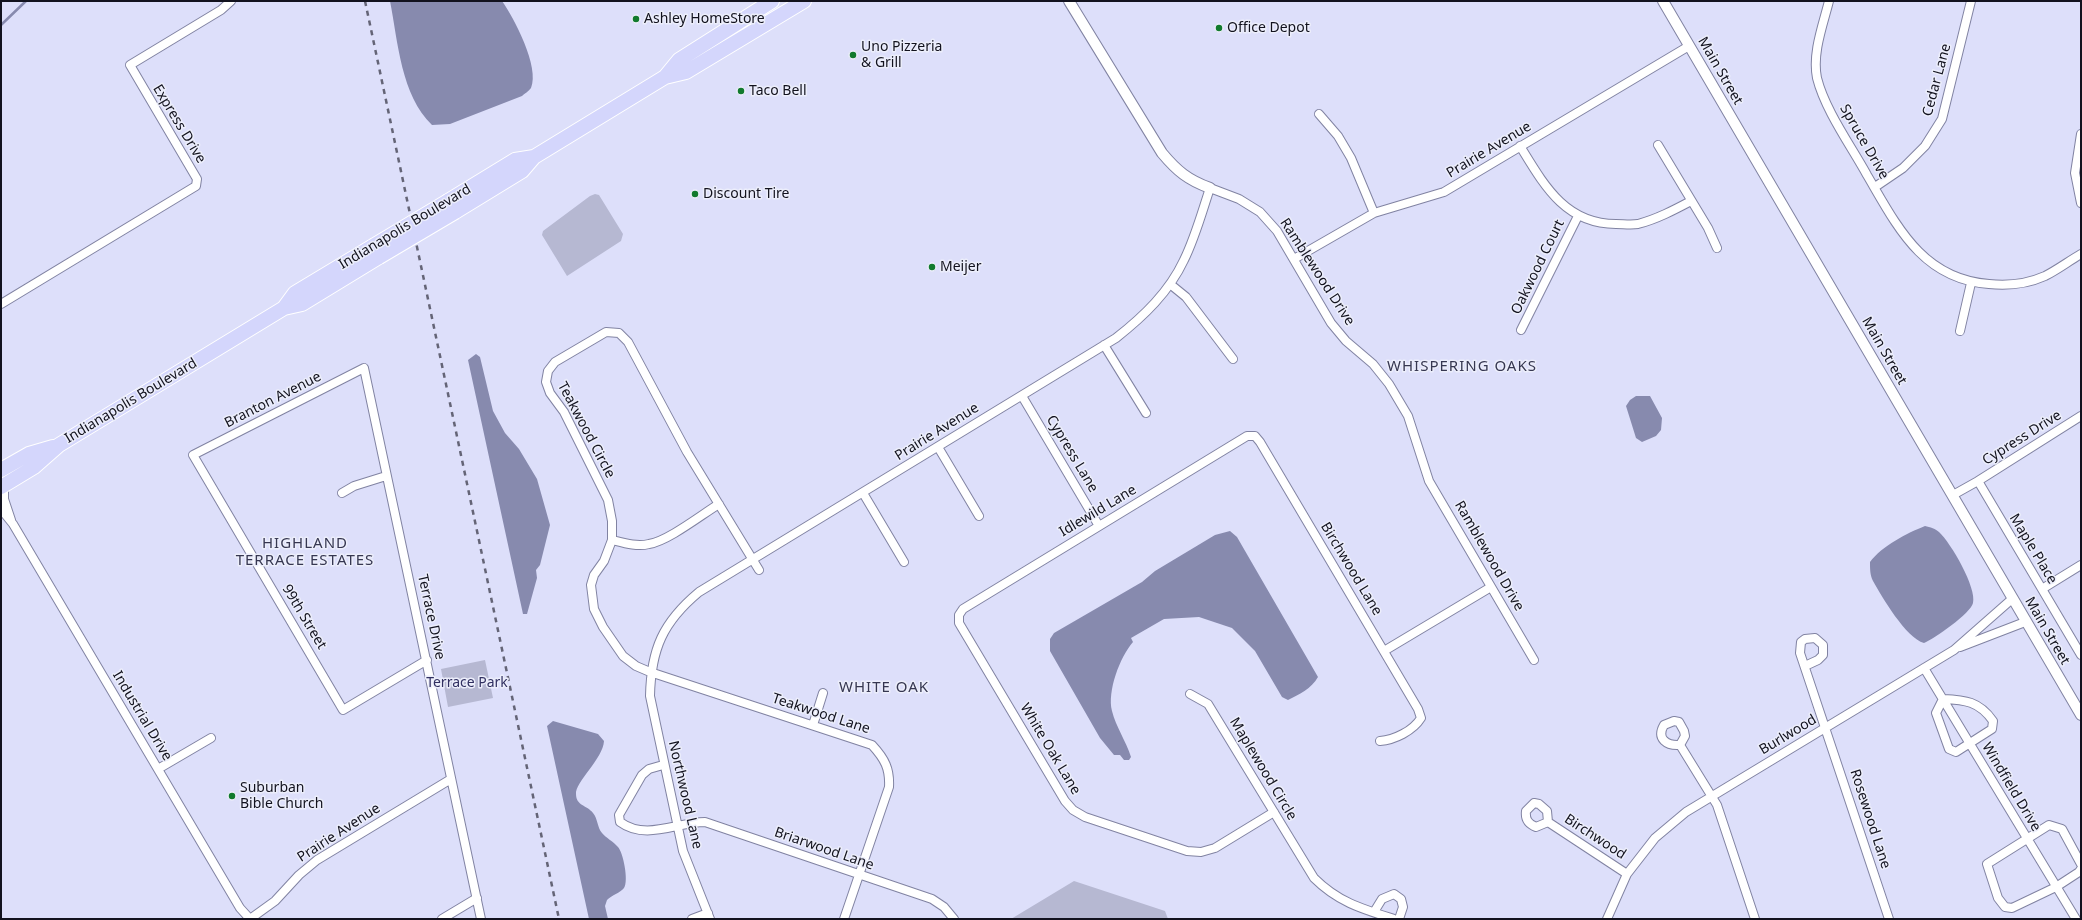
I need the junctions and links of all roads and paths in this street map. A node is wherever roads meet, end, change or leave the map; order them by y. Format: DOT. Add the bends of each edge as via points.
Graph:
graph roads {
  1 [pos="231,1"];
  2 [pos="772,1"];
  3 [pos="804,1"];
  4 [pos="1069,1"];
  5 [pos="1663,1"];
  6 [pos="1829,1"];
  7 [pos="1971,1"];
  8 [pos="1689,46"];
  9 [pos="665,77"];
  10 [pos="1319,114"];
  11 [pos="2081,134"];
  12 [pos="1658,145"];
  13 [pos="1520,146"];
  14 [pos="1874,187"];
  15 [pos="1210,188"];
  16 [pos="1691,201"];
  17 [pos="2081,203"];
  18 [pos="1374,212"];
  19 [pos="1578,216"];
  20 [pos="1717,248"];
  21 [pos="2081,254"];
  22 [pos="1294,259"];
  23 [pos="1971,283"];
  24 [pos="1170,284"];
  25 [pos="1,304"];
  26 [pos="1521,330"];
  27 [pos="1960,331"];
  28 [pos="1104,345"];
  29 [pos="1232,358"];
  30 [pos="364,368"];
  31 [pos="1022,396"];
  32 [pos="1146,413"];
  33 [pos="2081,416"];
  34 [pos="1254,436"];
  35 [pos="59,445"];
  36 [pos="938,447"];
  37 [pos="193,455"];
  38 [pos="1,470"];
  39 [pos="386,476"];
  40 [pos="1978,481"];
  41 [pos="3,486"];
  42 [pos="342,493"];
  43 [pos="863,493"];
  44 [pos="1953,495"];
  45 [pos="719,504"];
  46 [pos="1,509"];
  47 [pos="979,516"];
  48 [pos="13,524"];
  49 [pos="1099,526"];
  50 [pos="612,540"];
  51 [pos="753,560"];
  52 [pos="904,562"];
  53 [pos="2081,565"];
  54 [pos="759,570"];
  55 [pos="1491,587"];
  56 [pos="2042,589"];
  57 [pos="2012,599"];
  58 [pos="959,615"];
  59 [pos="2025,622"];
  60 [pos="1954,650"];
  61 [pos="1384,651"];
  62 [pos="2081,655"];
  63 [pos="427,660"];
  64 [pos="1534,660"];
  65 [pos="1805,666"];
  66 [pos="1924,668"];
  67 [pos="650,672"];
  68 [pos="823,693"];
  69 [pos="1190,694"];
  70 [pos="1942,699"];
  71 [pos="2081,715"];
  72 [pos="813,725"];
  73 [pos="1826,727"];
  74 [pos="211,738"];
  75 [pos="1380,741"];
  76 [pos="1969,743"];
  77 [pos="1680,745"];
  78 [pos="663,765"];
  79 [pos="158,769"];
  80 [pos="451,779"];
  81 [pos="1712,796"];
  82 [pos="1274,812"];
  83 [pos="1548,822"];
  84 [pos="678,826"];
  85 [pos="2027,839"];
  86 [pos="2081,864"];
  87 [pos="2081,869"];
  88 [pos="1627,874"];
  89 [pos="859,875"];
  90 [pos="2056,887"];
  91 [pos="476,898"];
  92 [pos="1374,912"];
  93 [pos="709,916"];
  94 [pos="250,919"];
  95 [pos="442,919"];
  96 [pos="481,919"];
  97 [pos="692,919"];
  98 [pos="844,919"];
  99 [pos="954,919"];
  100 [pos="1394,919"];
  101 [pos="1399,919"];
  102 [pos="1608,919"];
  103 [pos="1755,919"];
  104 [pos="1889,919"];
  105 [pos="2076,919"];
  1 -- 25 [label="street, Express Drive" via="221,10 130,65 197,179 196,186"];
  2 -- 9 [label="highway, Indianapolis Boulevard" via="679,60"];
  3 -- 9 [label="highway, Indianapolis Boulevard" via="686,72"];
  4 -- 15 [label="street, Ramblewood Drive" via="1162,153 1177,170 1193,182"];
  5 -- 8 [label="street, Main Street"];
  6 -- 14 [label="street, Spruce Drive" via="1817,46 1817,77 1828,105"];
  7 -- 14 [label="street, Cedar Lane" via="1942,119 1925,146 1903,168"];
  8 -- 13 [label="street, Prairie Avenue"];
  8 -- 44 [label="street, Main Street"];
  9 -- 35 [label="highway, Indianapolis Boulevard, bridge" via="534,157 515,160 451,206 376,252 295,293 284,308"];
  10 -- 18 [label="street" via="1338,136 1351,158"];
  11 -- 17 [label="street" via="2075,173"];
  12 -- 16 [label="street"];
  13 -- 18 [label="street, Prairie Avenue" via="1444,192"];
  13 -- 19 [label="street" via="1557,200"];
  14 -- 23 [label="street, Spruce Drive" via="1904,236 1922,256 1945,272"];
  15 -- 22 [label="street, Ramblewood Drive" via="1239,198 1260,212 1277,231"];
  15 -- 24 [label="street, Prairie Avenue" via="1184,260"];
  16 -- 19 [label="street" via="1664,215 1636,224 1607,224"];
  16 -- 20 [label="street"];
  18 -- 22 [label="street, Prairie Avenue"];
  19 -- 26 [label="street, Oakwood Court"];
  21 -- 23 [label="street" via="2045,276 2019,284"];
  22 -- 55 [label="street, Ramblewood Drive" via="1332,323 1346,341 1373,364 1389,384 1408,416 1429,480"];
  23 -- 27 [label="street"];
  24 -- 28 [label="street, Prairie Avenue" via="1142,318"];
  24 -- 29 [label="street" via="1186,297"];
  28 -- 31 [label="street, Prairie Avenue"];
  28 -- 32 [label="street"];
  30 -- 37 [label="street, Branton Avenue"];
  30 -- 39 [label="street, Terrace Drive"];
  31 -- 36 [label="street, Prairie Avenue"];
  31 -- 49 [label="street, Cypress Lane"];
  33 -- 40 [label="street, Cypress Drive"];
  34 -- 49 [label="street, Idlewild Lane" via="1247,436"];
  34 -- 61 [label="street, Birchwood Lane" via="1260,442"];
  35 -- 38 [label="highway, Indianapolis Boulevard" via="28,454"];
  35 -- 41 [label="highway, Indianapolis Boulevard" via="34,467"];
  36 -- 43 [label="street, Prairie Avenue"];
  36 -- 47 [label="street"];
  37 -- 63 [label="street, 99th Street" via="343,710"];
  39 -- 42 [label="street" via="354,486"];
  39 -- 63 [label="street, Terrace Drive"];
  40 -- 44 [label="street"];
  40 -- 56 [label="street, Maple Place"];
  41 -- 48 [label="street, Industrial Drive" via="4,499"];
  43 -- 51 [label="street, Prairie Avenue"];
  43 -- 52 [label="street"];
  44 -- 57 [label="street, Main Street"];
  45 -- 50 [label="street" via="650,544 636,545"];
  45 -- 50 [label="street, Teakwood Circle" via="687,452 628,342 619,334 606,332 555,362 548,371 546,382 608,500"];
  45 -- 51 [label="street, Teakwood Circle"];
  46 -- 48 [label="street, Industrial Drive"];
  48 -- 79 [label="street, Industrial Drive"];
  49 -- 58 [label="street, Idlewild Lane" via="963,609"];
  50 -- 67 [label="street, Teakwood Circle" via="591,585 594,609 622,656"];
  51 -- 54 [label="street, Teakwood Circle"];
  51 -- 67 [label="street, Prairie Avenue" via="699,592 683,606 669,624 657,647"];
  53 -- 56 [label="street"];
  55 -- 61 [label="street"];
  55 -- 64 [label="street, Ramblewood Drive"];
  56 -- 62 [label="street, Maple Place"];
  57 -- 59 [label="street, Main Street"];
  57 -- 60 [label="street, Burlwood"];
  58 -- 82 [label="street, White Oak Lane" via="959,623 963,630 1073,810 1187,851 1201,852 1215,848"];
  59 -- 60 [label="street"];
  59 -- 71 [label="street, Main Street"];
  60 -- 66 [label="street, Burlwood"];
  61 -- 75 [label="street, Birchwood Lane" via="1421,718 1417,725 1391,740"];
  63 -- 80 [label="street, Terrace Drive"];
  65 -- 73 [label="street, Rosewood Lane"];
  66 -- 70 [label="street, Windfield Drive"];
  66 -- 73 [label="street, Burlwood"];
  67 -- 72 [label="street, Teakwood Lane"];
  67 -- 78 [label="street, Northwood Lane" via="650,696"];
  68 -- 72 [label="street"];
  69 -- 82 [label="street, Maplewood Circle" via="1208,704"];
  70 -- 76 [label="street, Windfield Drive"];
  70 -- 76 [label="street" via="1936,714 1949,749 1956,752"];
  70 -- 76 [label="street" via="1968,701 1988,714 1993,721 1992,729"];
  72 -- 89 [label="street, Teakwood Lane" via="872,745 883,757 889,773 889,787"];
  73 -- 81 [label="street, Burlwood"];
  73 -- 104 [label="street, Rosewood Lane"];
  74 -- 79 [label="street"];
  76 -- 85 [label="street, Windfield Drive"];
  77 -- 81 [label="street"];
  78 -- 84 [label="street, Northwood Lane"];
  78 -- 84 [label="street, Briarwood Lane" via="649,769 642,775 619,815 620,822 627,827 655,831"];
  79 -- 94 [label="street, Industrial Drive" via="240,908"];
  80 -- 91 [label="street, Terrace Drive"];
  80 -- 94 [label="street, Prairie Avenue" via="317,860 275,901"];
  81 -- 88 [label="street, Burlwood" via="1686,812 1655,838"];
  81 -- 103 [label="street"];
  82 -- 92 [label="street, Maplewood Circle" via="1305,865 1327,890 1339,898"];
  83 -- 88 [label="street, Birchwood"];
  84 -- 89 [label="street, Briarwood Lane" via="705,822"];
  84 -- 93 [label="street, Northwood Lane" via="683,851"];
  85 -- 86 [label="street" via="2050,825 2058,826"];
  85 -- 90 [label="street, Windfield Drive"];
  85 -- 90 [label="street" via="1987,864 1998,898 2005,907 2012,908"];
  87 -- 90 [label="street"];
  88 -- 102 [label="street, Burlwood"];
  89 -- 98 [label="street, Teakwood Lane"];
  89 -- 99 [label="street, Briarwood Lane" via="932,899 944,907"];
  90 -- 105 [label="street, Windfield Drive"];
  91 -- 95 [label="street"];
  91 -- 96 [label="street, Terrace Drive"];
  92 -- 100 [label="street, Maplewood Circle"];
  92 -- 101 [label="street" via="1382,899 1394,894 1402,900 1403,907"];
  93 -- 97 [label="street"];
}
